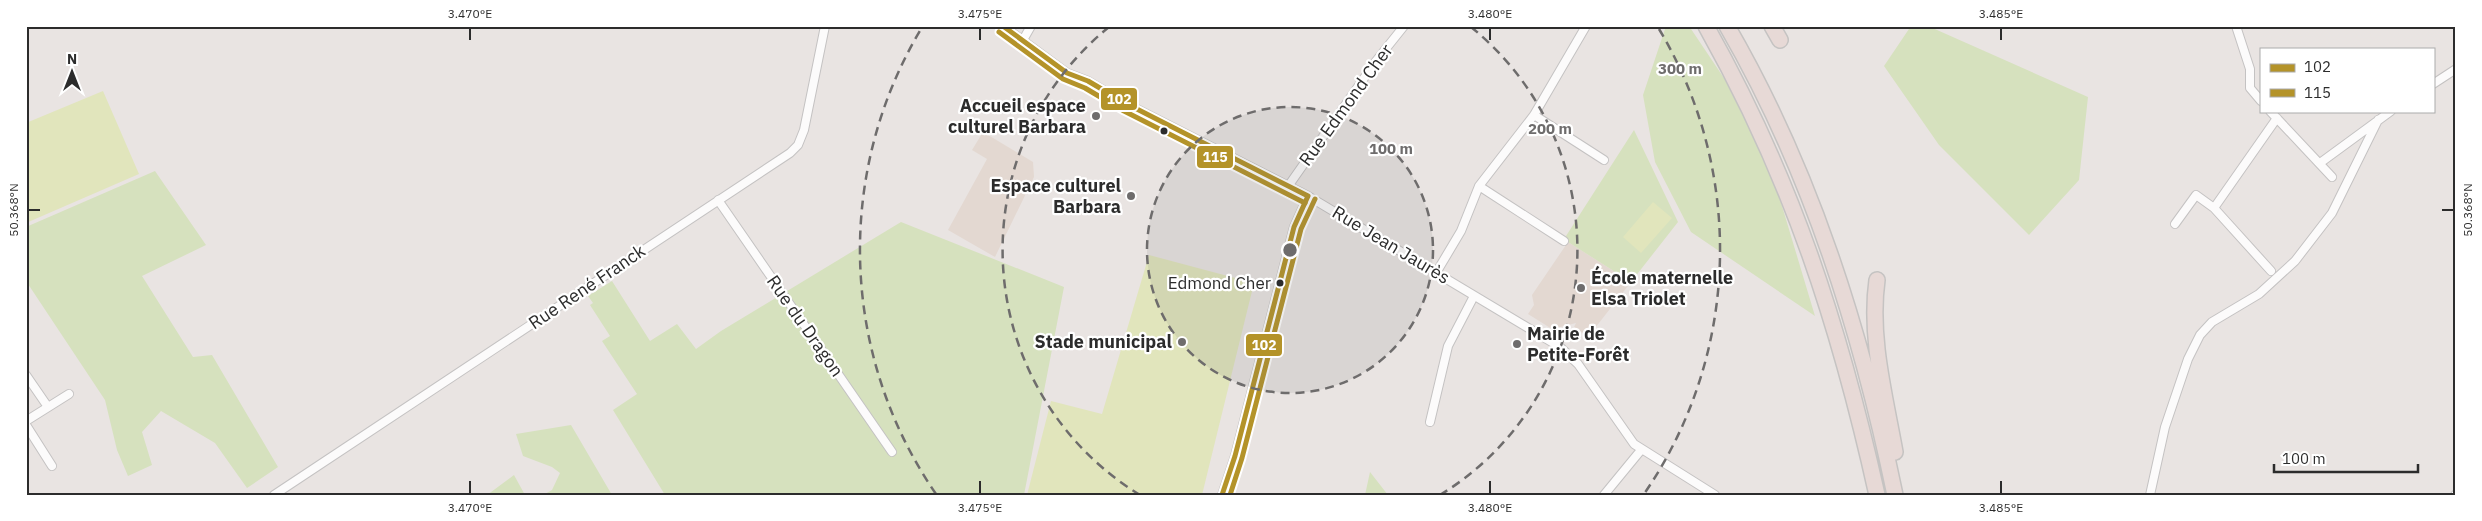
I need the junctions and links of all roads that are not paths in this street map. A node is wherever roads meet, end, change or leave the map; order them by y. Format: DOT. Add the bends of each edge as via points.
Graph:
graph roads {
  1 [pos="825,26"];
  2 [pos="1003,26"];
  3 [pos="1031,26"];
  4 [pos="1404,26"];
  5 [pos="1586,26"];
  6 [pos="1706,26"];
  7 [pos="1727,26"];
  8 [pos="2236,26"];
  9 [pos="1023,40"];
  10 [pos="2456,69"];
  11 [pos="2434,83"];
  12 [pos="2260,100"];
  13 [pos="2271,112"];
  14 [pos="2390,112"];
  15 [pos="1534,114"];
  16 [pos="2277,118"];
  17 [pos="2378,120"];
  18 [pos="1604,160"];
  19 [pos="2320,163"];
  20 [pos="2332,177"];
  21 [pos="1289,185"];
  22 [pos="1479,186"];
  23 [pos="1308,196"];
  24 [pos="718,200"];
  25 [pos="2214,208"];
  26 [pos="2175,224"];
  27 [pos="1564,241"];
  28 [pos="2271,270"];
  29 [pos="1436,273"];
  30 [pos="1877,280"];
  31 [pos="1474,296"];
  32 [pos="26,374"];
  33 [pos="69,394"];
  34 [pos="48,407"];
  35 [pos="26,421"];
  36 [pos="1430,422"];
  37 [pos="26,425"];
  38 [pos="1641,450"];
  39 [pos="892,452"];
  40 [pos="52,466"];
  41 [pos="274,495"];
  42 [pos="1222,495"];
  43 [pos="1604,495"];
  44 [pos="1715,495"];
  45 [pos="1877,495"];
  46 [pos="1895,495"];
  47 [pos="1902,495"];
  48 [pos="2150,495"];
  1 -- 24 [label="street, Rue René Franck" via="804,130 798,145"];
  2 -- 9 [label="street, Rue Jean Jaurès"];
  3 -- 9 [label="street"];
  4 -- 21 [label="street, Rue Edmond Cher"];
  5 -- 15 [label="street"];
  6 -- 45 [label="highway" via="1753,114 1805,237 1845,364"];
  7 -- 46 [label="highway" via="1781,132 1831,256 1859,347"];
  8 -- 12 [label="street" via="2250,69 2250,88"];
  9 -- 21 [label="street, Rue Jean Jaurès" via="1067,73"];
  10 -- 11 [label="street"];
  13 -- 16 [label="street"];
  14 -- 17 [label="street"];
  15 -- 18 [label="street"];
  15 -- 22 [label="street"];
  16 -- 19 [label="street"];
  16 -- 25 [label="street"];
  17 -- 19 [label="street"];
  17 -- 48 [label="street" via="2332,213 2295,262 2259,294 2212,322 2200,335 2188,359 2165,427"];
  19 -- 20 [label="street"];
  21 -- 23 [label="street, Rue Jean Jaurès"];
  22 -- 27 [label="street"];
  22 -- 29 [label="street" via="1461,231"];
  23 -- 29 [label="street, Rue Jean Jaurès"];
  23 -- 42 [label="street" via="1294,226"];
  24 -- 39 [label="street, Rue du Dragon"];
  24 -- 41 [label="street, Rue René Franck"];
  25 -- 26 [label="street" via="2196,195"];
  25 -- 28 [label="street"];
  29 -- 31 [label="street, Rue Jean Jaurès"];
  30 -- 47 [label="highway" via="1874,299 1876,330"];
  31 -- 36 [label="street" via="1447,351"];
  31 -- 38 [label="street, Rue Jean Jaurès" via="1526,325 1570,355 1595,386 1629,439"];
  32 -- 34 [label="street"];
  33 -- 34 [label="street"];
  34 -- 35 [label="street"];
  37 -- 40 [label="street"];
  38 -- 43 [label="street"];
  38 -- 44 [label="street, Rue Jean Jaurès"];
}
